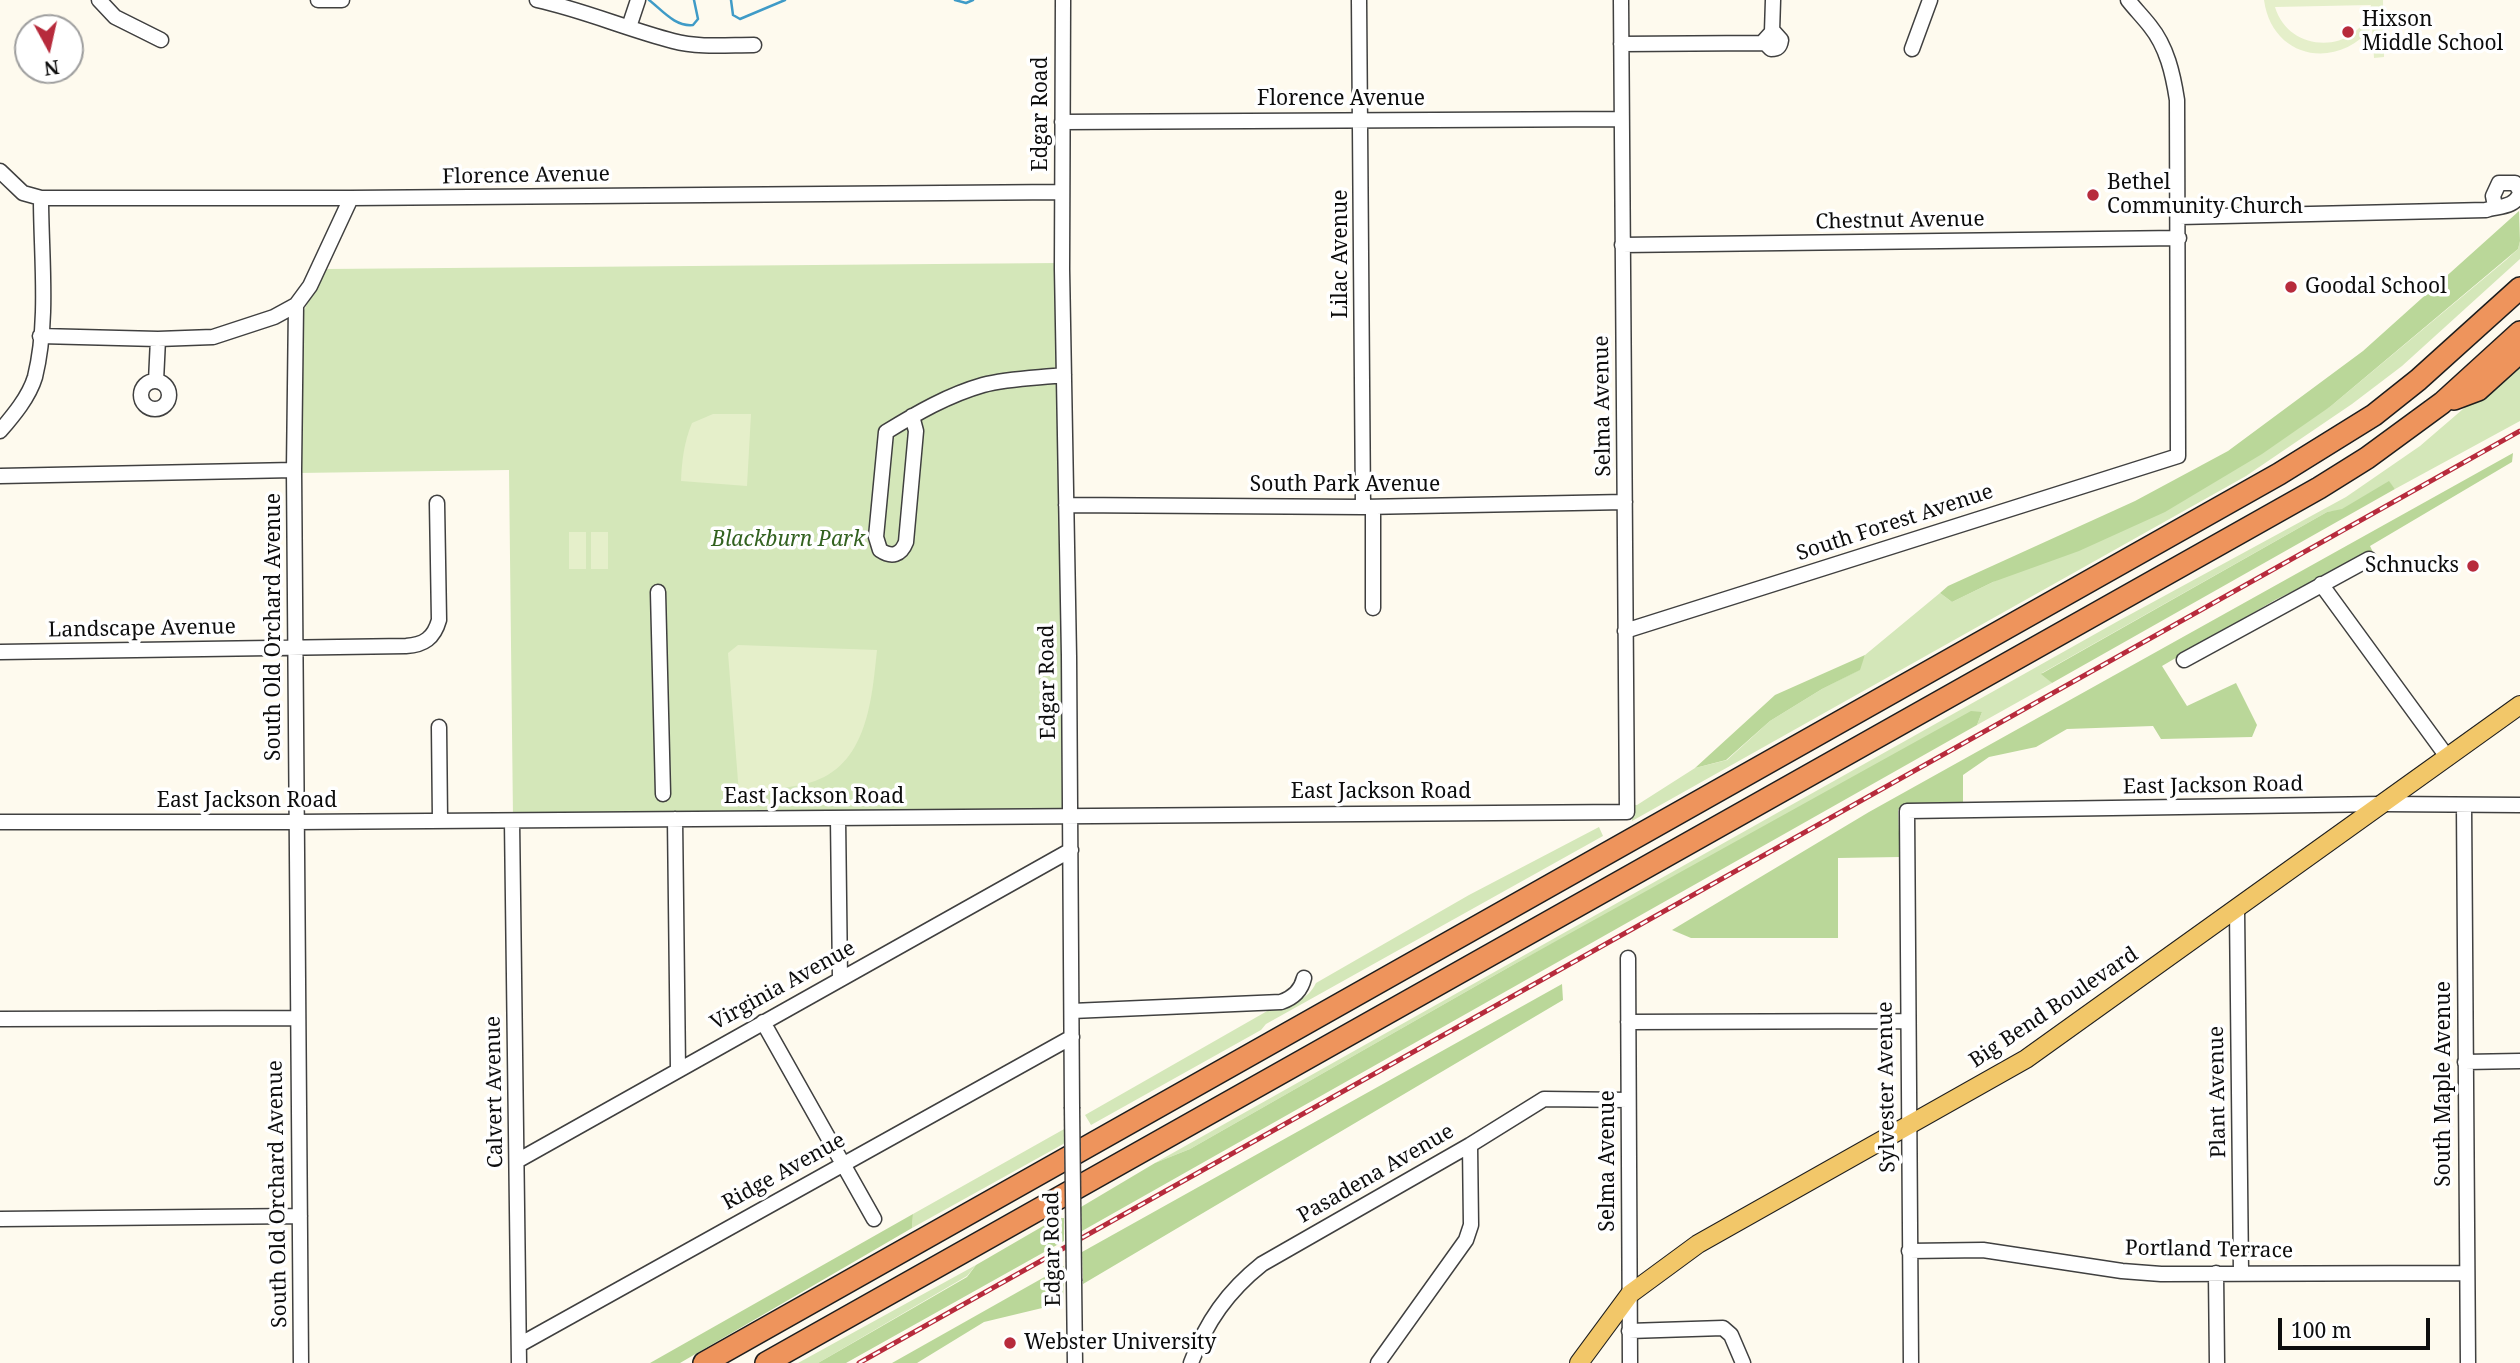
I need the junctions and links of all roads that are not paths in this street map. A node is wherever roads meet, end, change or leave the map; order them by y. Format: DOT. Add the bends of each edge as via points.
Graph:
graph roads {
  1 [pos="100,0"];
  2 [pos="318,0"];
  3 [pos="342,0"];
  4 [pos="537,0"];
  5 [pos="1063,0"];
  6 [pos="1359,0"];
  7 [pos="1621,0"];
  8 [pos="1773,0"];
  9 [pos="1930,0"];
  10 [pos="2127,1"];
  11 [pos="636,4"];
  12 [pos="629,27"];
  13 [pos="162,40"];
  14 [pos="1621,44"];
  15 [pos="754,45"];
  16 [pos="1912,49"];
  17 [pos="1621,119"];
  18 [pos="1361,120"];
  19 [pos="1062,122"];
  20 [pos="0,171"];
  21 [pos="1062,192"];
  22 [pos="2520,192"];
  23 [pos="41,198"];
  24 [pos="351,198"];
  25 [pos="2496,206"];
  26 [pos="2179,216"];
  27 [pos="2179,239"];
  28 [pos="1622,245"];
  29 [pos="2520,278"];
  30 [pos="2520,288"];
  31 [pos="2502,304"];
  32 [pos="296,305"];
  33 [pos="2520,332"];
  34 [pos="40,336"];
  35 [pos="158,339"];
  36 [pos="2520,352"];
  37 [pos="1064,375"];
  38 [pos="156,381"];
  39 [pos="2442,403"];
  40 [pos="912,416"];
  41 [pos="0,431"];
  42 [pos="294,470"];
  43 [pos="0,476"];
  44 [pos="1625,502"];
  45 [pos="438,503"];
  46 [pos="1066,505"];
  47 [pos="1368,507"];
  48 [pos="2369,559"];
  49 [pos="2321,584"];
  50 [pos="657,592"];
  51 [pos="1373,608"];
  52 [pos="1625,631"];
  53 [pos="296,648"];
  54 [pos="0,652"];
  55 [pos="2184,660"];
  56 [pos="2520,705"];
  57 [pos="439,726"];
  58 [pos="2448,758"];
  59 [pos="663,794"];
  60 [pos="2384,804"];
  61 [pos="2464,805"];
  62 [pos="2520,805"];
  63 [pos="1907,811"];
  64 [pos="1628,813"];
  65 [pos="1071,815"];
  66 [pos="838,818"];
  67 [pos="675,819"];
  68 [pos="440,820"];
  69 [pos="512,821"];
  70 [pos="0,822"];
  71 [pos="296,822"];
  72 [pos="1071,850"];
  73 [pos="2237,910"];
  74 [pos="1628,958"];
  75 [pos="839,978"];
  76 [pos="1304,978"];
  77 [pos="1072,1011"];
  78 [pos="298,1018"];
  79 [pos="0,1019"];
  80 [pos="1907,1021"];
  81 [pos="763,1022"];
  82 [pos="1628,1022"];
  83 [pos="1072,1037"];
  84 [pos="2520,1061"];
  85 [pos="2465,1062"];
  86 [pos="678,1069"];
  87 [pos="1628,1100"];
  88 [pos="1909,1125"];
  89 [pos="1469,1145"];
  90 [pos="517,1161"];
  91 [pos="843,1163"];
  92 [pos="300,1216"];
  93 [pos="0,1219"];
  94 [pos="874,1219"];
  95 [pos="1909,1251"];
  96 [pos="2241,1272"];
  97 [pos="2216,1273"];
  98 [pos="2467,1273"];
  99 [pos="1630,1294"];
  100 [pos="1629,1331"];
  101 [pos="519,1345"];
  102 [pos="301,1363"];
  103 [pos="519,1363"];
  104 [pos="704,1363"];
  105 [pos="766,1363"];
  106 [pos="1075,1363"];
  107 [pos="1191,1363"];
  108 [pos="1378,1363"];
  109 [pos="1579,1363"];
  110 [pos="1630,1363"];
  111 [pos="1743,1363"];
  112 [pos="1911,1363"];
  113 [pos="2217,1363"];
  114 [pos="2468,1363"];
  1 -- 13 [label="street" via="115,17"];
  2 -- 3 [label="street"];
  4 -- 12 [label="street"];
  5 -- 19 [label="street, Edgar Road"];
  6 -- 18 [label="street, Lilac Avenue"];
  7 -- 14 [label="street, Selma Avenue"];
  8 -- 14 [label="street" via="1768,36"];
  9 -- 16 [label="street"];
  10 -- 26 [label="street" via="2152,28 2174,80"];
  11 -- 12 [label="street"];
  12 -- 15 [label="street" via="700,45"];
  14 -- 17 [label="street, Selma Avenue"];
  17 -- 18 [label="street, Florence Avenue"];
  17 -- 28 [label="street, Selma Avenue"];
  18 -- 19 [label="street, Florence Avenue"];
  18 -- 47 [label="street, Lilac Avenue"];
  19 -- 21 [label="street, Edgar Road"];
  20 -- 23 [label="street, Florence Avenue" via="23,193"];
  21 -- 24 [label="street, Florence Avenue"];
  21 -- 37 [label="street, Edgar Road"];
  22 -- 25 [label="street" via="2511,205"];
  22 -- 25 [label="street" via="2515,183 2499,183 2493,196"];
  23 -- 24 [label="street, Florence Avenue"];
  23 -- 34 [label="street"];
  24 -- 32 [label="street" via="310,286"];
  25 -- 26 [label="street" via="2486,210"];
  26 -- 27 [label="street"];
  27 -- 28 [label="street, Chestnut Avenue"];
  27 -- 52 [label="street, South Forest Avenue" via="2178,456"];
  28 -- 44 [label="street, Selma Avenue"];
  29 -- 31 [label="highway"];
  30 -- 31 [label="highway"];
  31 -- 104 [label="highway" via="2374,415 2279,474"];
  32 -- 35 [label="street" via="213,337"];
  32 -- 42 [label="street, South Old Orchard Avenue"];
  33 -- 39 [label="highway"];
  34 -- 35 [label="street"];
  34 -- 41 [label="street" via="34,378"];
  35 -- 38 [label="street"];
  36 -- 39 [label="highway" via="2478,390"];
  37 -- 40 [label="street" via="986,384"];
  37 -- 46 [label="street, Edgar Road"];
  39 -- 105 [label="highway" via="2367,458 2287,506"];
  40 -- 40 [label="street" via="886,432 876,537 880,550 891,555 903,550 906,542 916,430"];
  42 -- 43 [label="street"];
  42 -- 53 [label="street, South Old Orchard Avenue"];
  44 -- 47 [label="street, South Park Avenue"];
  44 -- 52 [label="street, Selma Avenue"];
  45 -- 53 [label="street, Landscape Avenue" via="439,620 431,637 413,646"];
  46 -- 47 [label="street, South Park Avenue"];
  46 -- 65 [label="street, Edgar Road"];
  47 -- 51 [label="street, Lilac Avenue"];
  48 -- 49 [label="street"];
  49 -- 55 [label="street"];
  49 -- 58 [label="street"];
  50 -- 59 [label="street"];
  52 -- 64 [label="street, Selma Avenue"];
  53 -- 54 [label="street, Landscape Avenue"];
  53 -- 71 [label="street, South Old Orchard Avenue"];
  56 -- 58 [label="main road, Big Bend Boulevard"];
  57 -- 68 [label="street"];
  58 -- 60 [label="main road, Big Bend Boulevard"];
  60 -- 61 [label="street, East Jackson Road"];
  60 -- 63 [label="street, East Jackson Road"];
  60 -- 73 [label="main road, Big Bend Boulevard"];
  61 -- 62 [label="street, East Jackson Road"];
  61 -- 85 [label="street, South Maple Avenue"];
  63 -- 80 [label="street, Sylvester Avenue"];
  64 -- 65 [label="street, East Jackson Road"];
  65 -- 66 [label="street, East Jackson Road"];
  65 -- 72 [label="street, Edgar Road"];
  66 -- 67 [label="street, East Jackson Road"];
  66 -- 75 [label="street"];
  67 -- 69 [label="street, East Jackson Road"];
  67 -- 86 [label="street"];
  68 -- 69 [label="street, East Jackson Road"];
  68 -- 71 [label="street, East Jackson Road"];
  69 -- 90 [label="street, Calvert Avenue"];
  70 -- 71 [label="street, East Jackson Road"];
  71 -- 78 [label="street, South Old Orchard Avenue"];
  72 -- 75 [label="street, Virginia Avenue"];
  72 -- 77 [label="street, Edgar Road"];
  73 -- 88 [label="main road, Big Bend Boulevard" via="2026,1059"];
  73 -- 96 [label="street, Plant Avenue"];
  74 -- 82 [label="street, Selma Avenue"];
  75 -- 81 [label="street, Virginia Avenue"];
  76 -- 77 [label="street" via="1294,996 1273,1003"];
  77 -- 83 [label="street, Edgar Road"];
  78 -- 79 [label="street"];
  78 -- 92 [label="street, South Old Orchard Avenue"];
  80 -- 82 [label="street"];
  80 -- 88 [label="street, Sylvester Avenue"];
  81 -- 86 [label="street, Virginia Avenue"];
  81 -- 91 [label="street"];
  82 -- 87 [label="street, Selma Avenue"];
  83 -- 91 [label="street, Ridge Avenue"];
  83 -- 106 [label="street, Edgar Road, bridge"];
  84 -- 85 [label="street"];
  85 -- 98 [label="street, South Maple Avenue"];
  86 -- 90 [label="street, Virginia Avenue"];
  87 -- 89 [label="street, Pasadena Avenue" via="1544,1099"];
  87 -- 99 [label="street, Selma Avenue"];
  88 -- 95 [label="street, Sylvester Avenue"];
  88 -- 99 [label="main road, Big Bend Boulevard" via="1698,1244"];
  89 -- 107 [label="street, Pasadena Avenue" via="1241,1280 1209,1321"];
  89 -- 108 [label="street" via="1471,1225 1466,1240"];
  90 -- 101 [label="street, Calvert Avenue"];
  91 -- 94 [label="street"];
  91 -- 101 [label="street, Ridge Avenue"];
  92 -- 93 [label="street"];
  92 -- 102 [label="street, South Old Orchard Avenue"];
  95 -- 97 [label="street, Portland Terrace" via="1983,1250 2122,1271"];
  95 -- 112 [label="street, Sylvester Avenue"];
  96 -- 97 [label="street, Portland Terrace"];
  96 -- 98 [label="street, Portland Terrace"];
  97 -- 113 [label="street"];
  98 -- 114 [label="street, South Maple Avenue"];
  99 -- 100 [label="street, Selma Avenue"];
  99 -- 109 [label="main road, Big Bend Boulevard"];
  100 -- 110 [label="street, Selma Avenue"];
  100 -- 111 [label="street" via="1723,1328"];
  101 -- 103 [label="street, Calvert Avenue"];
}
